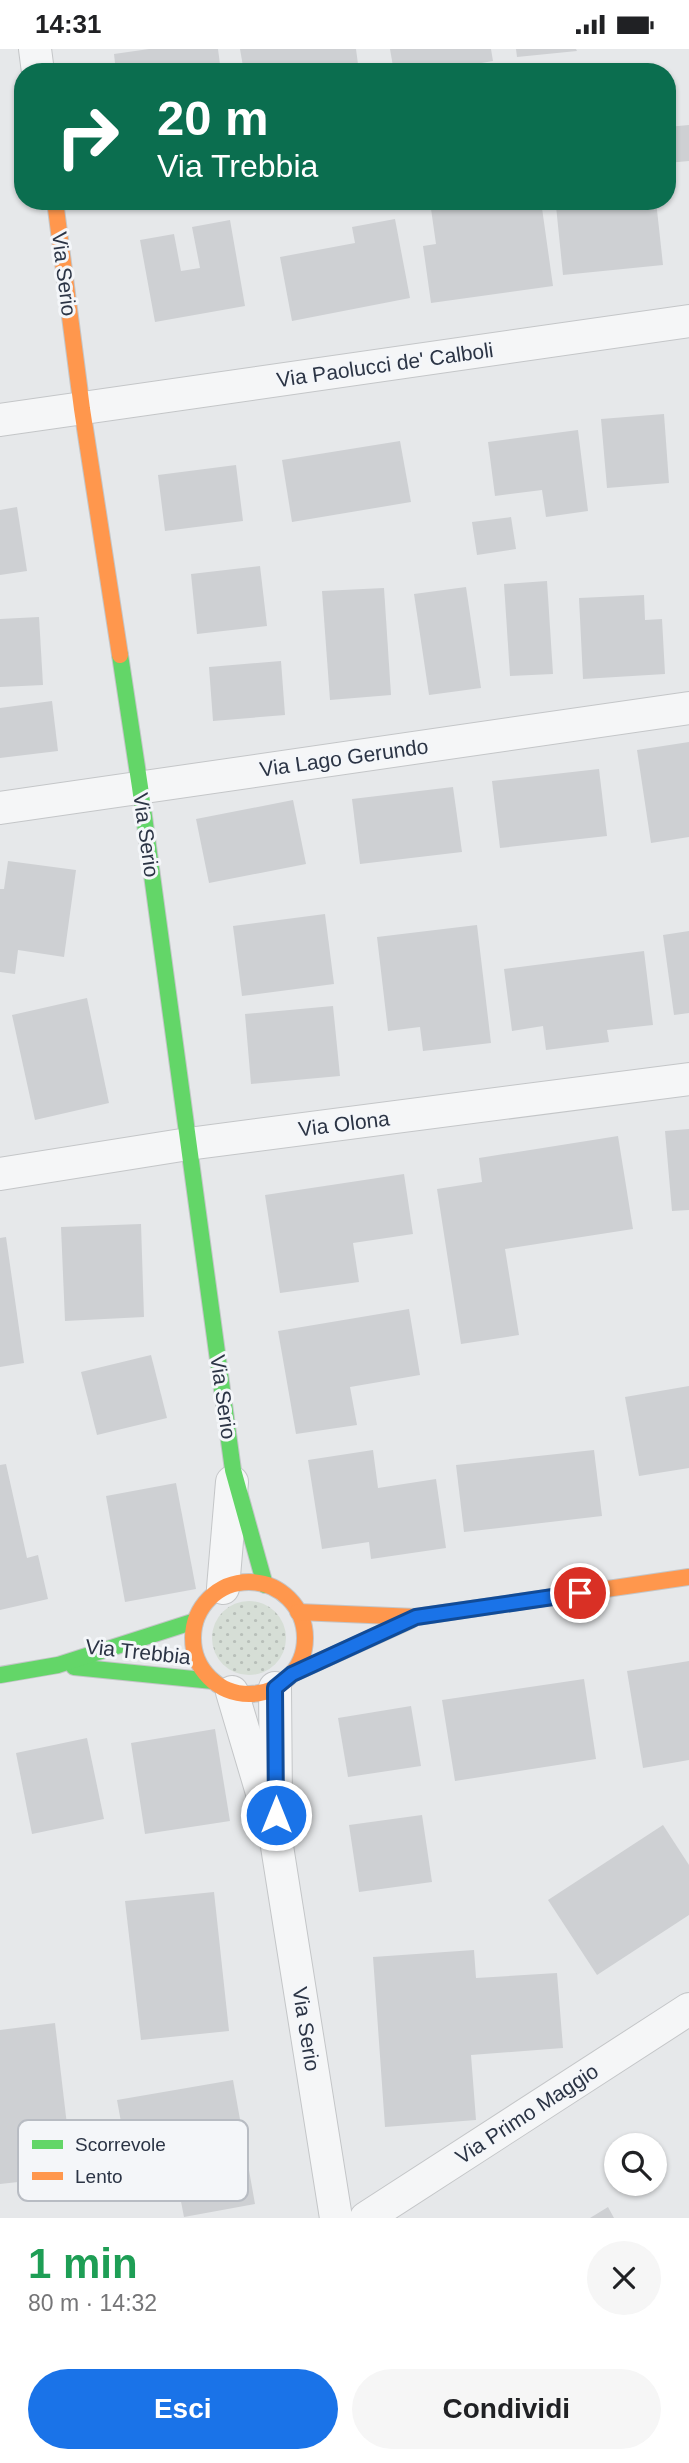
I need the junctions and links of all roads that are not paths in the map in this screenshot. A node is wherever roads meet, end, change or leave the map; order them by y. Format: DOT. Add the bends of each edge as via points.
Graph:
graph roads {
  1 [pos="56,210"];
  2 [pos="689,321"];
  3 [pos="82,409"];
  4 [pos="0,420"];
  5 [pos="689,708"];
  6 [pos="140,787"];
  7 [pos="0,808"];
  8 [pos="689,1079"];
  9 [pos="188,1145"];
  10 [pos="0,1174"];
  11 [pos="233,1470"];
  12 [pos="689,1577"];
  13 [pos="265,1585"];
  14 [pos="223,1588"];
  15 [pos="298,1612"];
  16 [pos="416,1617"];
  17 [pos="195,1621"];
  18 [pos="58,1665"];
  19 [pos="0,1675"];
  20 [pos="283,1681"];
  21 [pos="222,1686"];
  22 [pos="276,1840"];
  23 [pos="689,2009"];
  24 [pos="336,2218"];
  25 [pos="366,2218"];
  1 -- 3 [label="street, Via Serio"];
  2 -- 3 [label="street, Via Paolucci de' Calboli"];
  3 -- 4 [label="street, Via Paolucci de' Calboli"];
  3 -- 6 [label="street, Via Serio"];
  5 -- 6 [label="street, Via Lago Gerundo"];
  6 -- 7 [label="street, Via Lago Gerundo"];
  6 -- 9 [label="street, Via Serio"];
  8 -- 9 [label="street, Via Olona"];
  9 -- 10 [label="street, Via Olona"];
  9 -- 11 [label="street, Via Serio"];
  11 -- 13 [label="street, Via Serio"];
  11 -- 14 [label="street, Via Serio"];
  12 -- 16 [label="street"];
  13 -- 14 [label="street" via="251,1582"];
  13 -- 15 [label="street" via="279,1590"];
  14 -- 17 [label="street" via="206,1602"];
  15 -- 16 [label="street"];
  15 -- 20 [label="street" via="305,1644 300,1660"];
  16 -- 20 [label="street"];
  17 -- 18 [label="street, Via Trebbia"];
  17 -- 21 [label="street" via="195,1654 202,1669"];
  18 -- 19 [label="street, Via Trebbia"];
  18 -- 21 [label="street, Via Trebbia"];
  20 -- 21 [label="street" via="261,1693 246,1694"];
  20 -- 22 [label="street, Via Serio"];
  21 -- 22 [label="street, Via Serio"];
  22 -- 24 [label="street, Via Serio"];
  23 -- 25 [label="street, Via Primo Maggio"];
}
